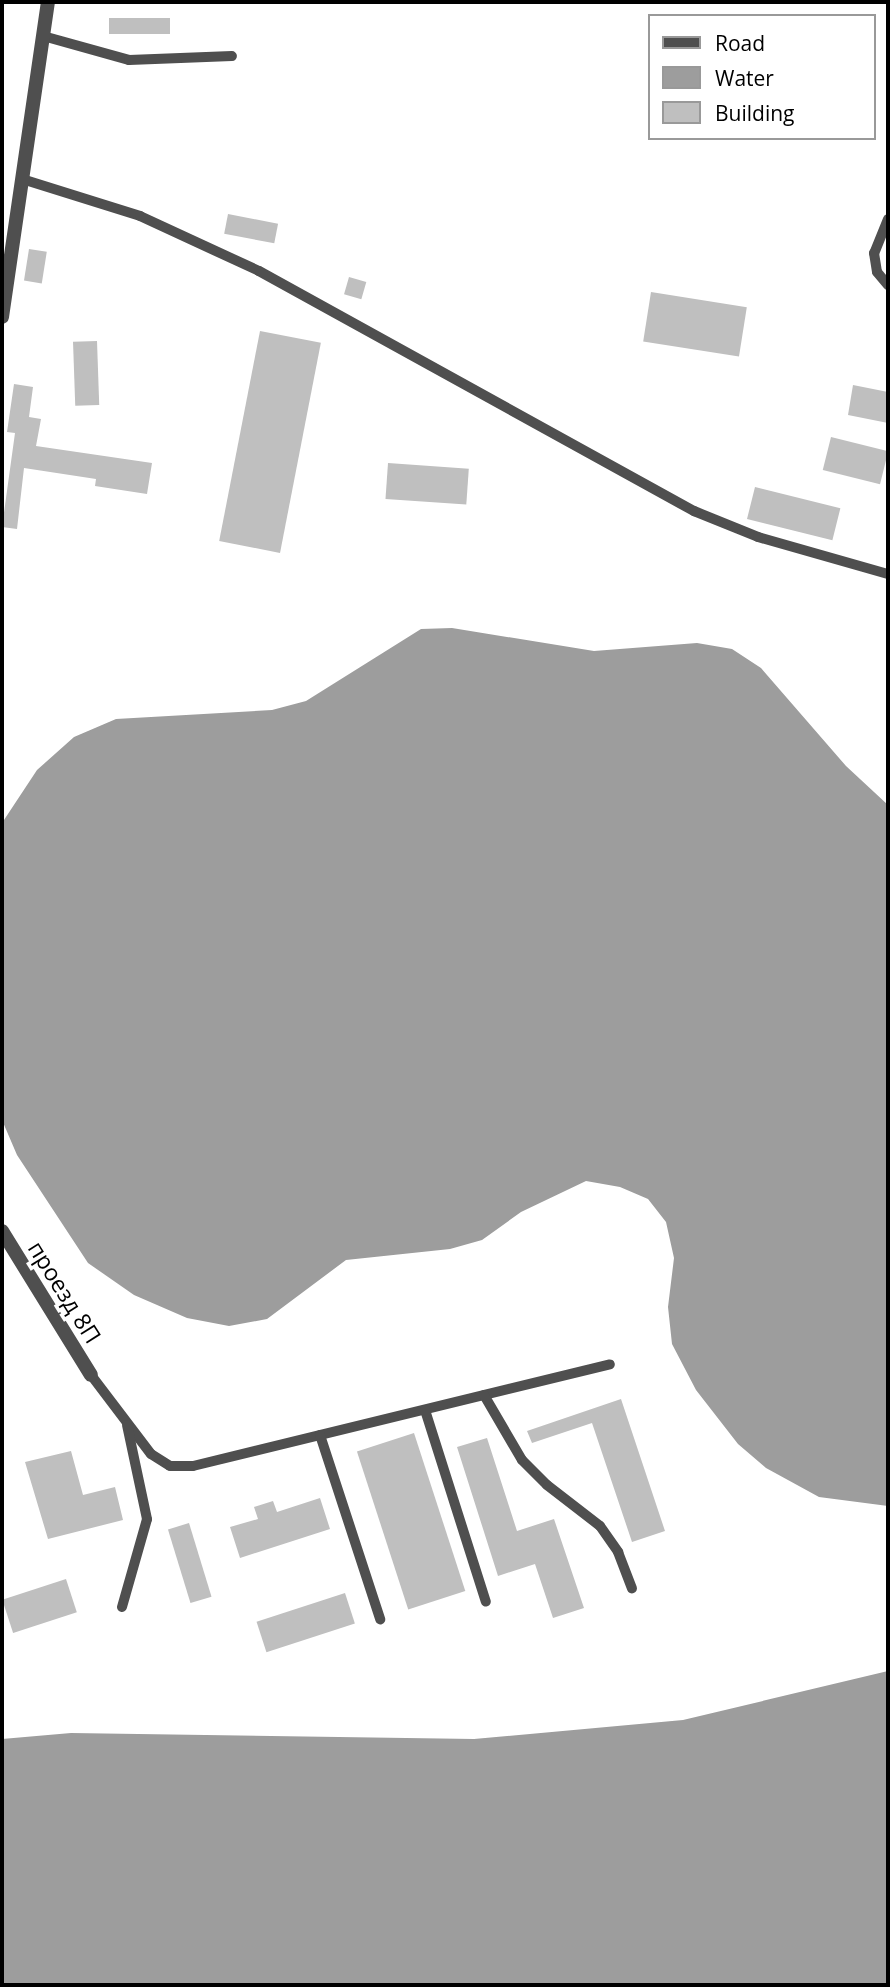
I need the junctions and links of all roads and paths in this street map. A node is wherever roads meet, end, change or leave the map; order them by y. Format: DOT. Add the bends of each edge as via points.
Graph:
graph roads {
  1 [pos="48,2"];
  2 [pos="43,36"];
  3 [pos="232,56"];
  4 [pos="22,179"];
  5 [pos="888,219"];
  6 [pos="888,285"];
  7 [pos="2,314"];
  8 [pos="888,574"];
  9 [pos="2,1231"];
  10 [pos="610,1364"];
  11 [pos="91,1376"];
  12 [pos="484,1395"];
  13 [pos="425,1410"];
  14 [pos="126,1421"];
  15 [pos="320,1435"];
  16 [pos="632,1588"];
  17 [pos="486,1602"];
  18 [pos="122,1607"];
  19 [pos="380,1619"];
  1 -- 2 [label="street"];
  2 -- 3 [label="lane" via="129,60"];
  2 -- 4 [label="street"];
  4 -- 7 [label="street"];
  4 -- 8 [label="lane" via="139,216 258,271 694,512 758,537"];
  5 -- 6 [label="lane" via="874,253 877,272"];
  9 -- 11 [label="street, проезд 8П"];
  10 -- 12 [label="lane"];
  11 -- 14 [label="lane"];
  12 -- 13 [label="lane"];
  12 -- 16 [label="lane" via="522,1460 600,1526 618,1552"];
  13 -- 15 [label="lane"];
  13 -- 17 [label="lane"];
  14 -- 15 [label="lane" via="151,1454 170,1466 193,1466"];
  14 -- 18 [label="lane" via="147,1519"];
  15 -- 19 [label="lane"];
}
